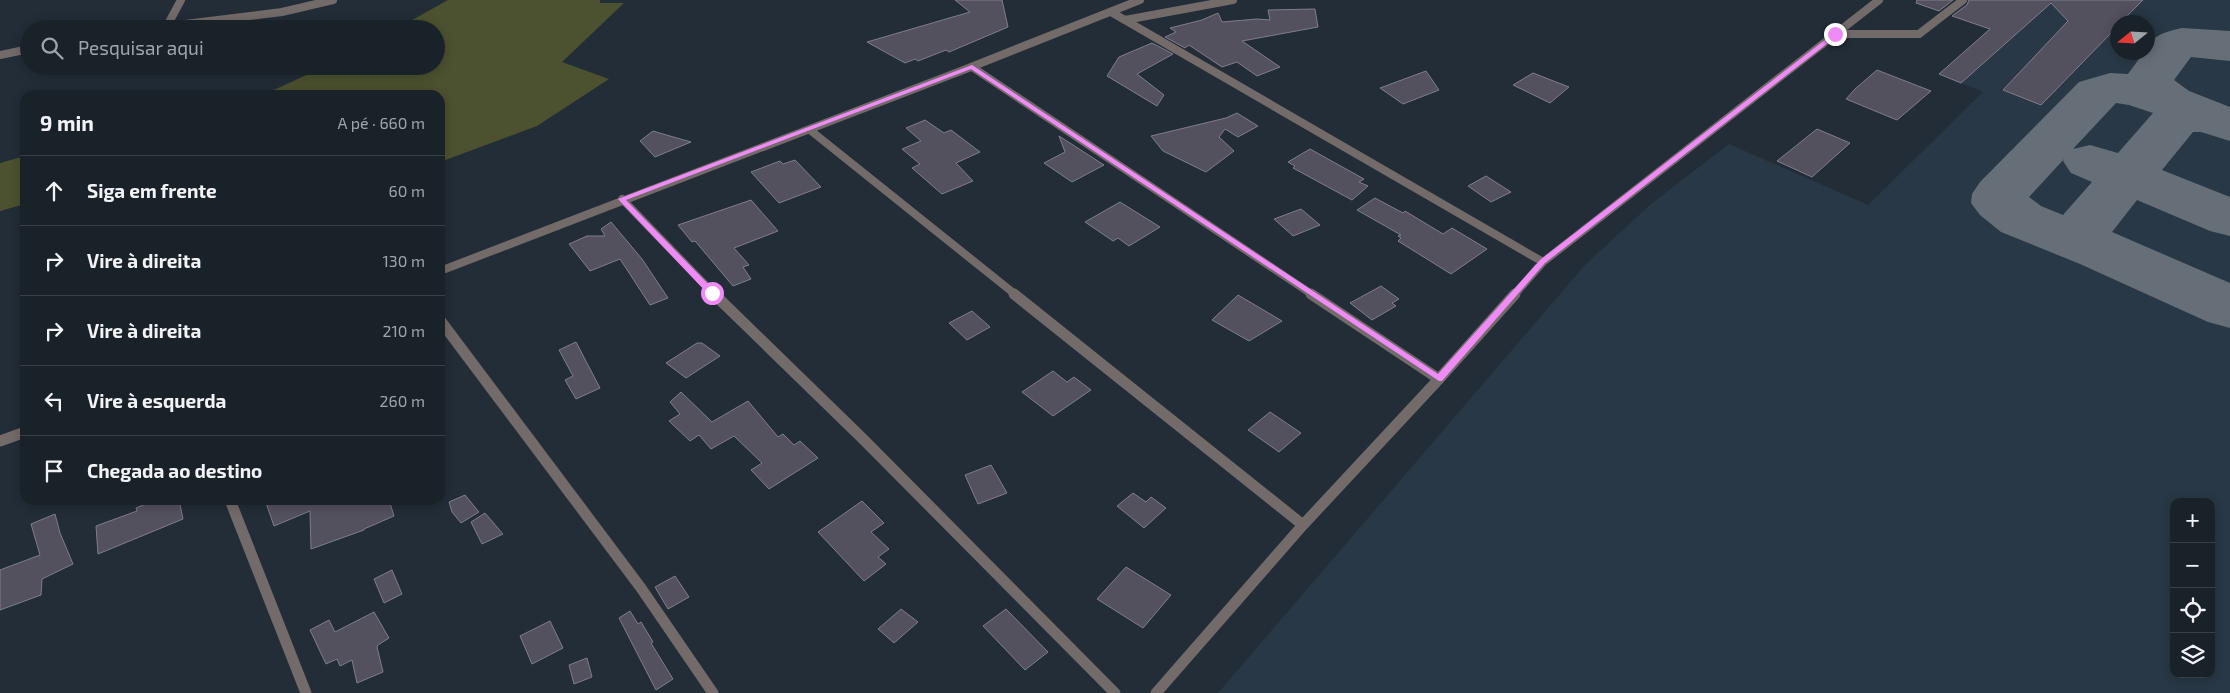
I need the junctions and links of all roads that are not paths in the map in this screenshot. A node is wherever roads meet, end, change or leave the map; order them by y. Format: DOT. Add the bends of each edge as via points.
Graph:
graph roads {
  1 [pos="181,0"];
  2 [pos="333,0"];
  3 [pos="1140,0"];
  4 [pos="1232,0"];
  5 [pos="1879,0"];
  6 [pos="1963,0"];
  7 [pos="1130,2"];
  8 [pos="1111,12"];
  9 [pos="171,20"];
  10 [pos="217,20"];
  11 [pos="1125,20"];
  12 [pos="1835,34"];
  13 [pos="20,51"];
  14 [pos="0,55"];
  15 [pos="972,67"];
  16 [pos="810,130"];
  17 [pos="622,199"];
  18 [pos="1543,262"];
  19 [pos="445,268"];
  20 [pos="445,327"];
  21 [pos="1439,378"];
  22 [pos="20,434"];
  23 [pos="0,442"];
  24 [pos="232,505"];
  25 [pos="1303,525"];
  26 [pos="306,693"];
  27 [pos="713,693"];
  28 [pos="1115,693"];
  29 [pos="1156,693"];
  1 -- 9 [label="street"];
  2 -- 10 [label="street" via="282,12"];
  3 -- 7 [label="street"];
  4 -- 11 [label="street"];
  5 -- 12 [label="street"];
  6 -- 12 [label="street" via="1919,34"];
  7 -- 8 [label="street"];
  8 -- 11 [label="street"];
  8 -- 15 [label="street"];
  11 -- 18 [label="street"];
  12 -- 18 [label="street"];
  13 -- 14 [label="street"];
  15 -- 16 [label="street"];
  15 -- 21 [label="street"];
  16 -- 17 [label="street"];
  16 -- 25 [label="street"];
  17 -- 19 [label="street"];
  17 -- 28 [label="street" via="739,320 863,439"];
  18 -- 21 [label="street"];
  20 -- 27 [label="street" via="641,588"];
  21 -- 25 [label="street"];
  22 -- 23 [label="street"];
  24 -- 26 [label="street"];
  25 -- 29 [label="street"];
}
